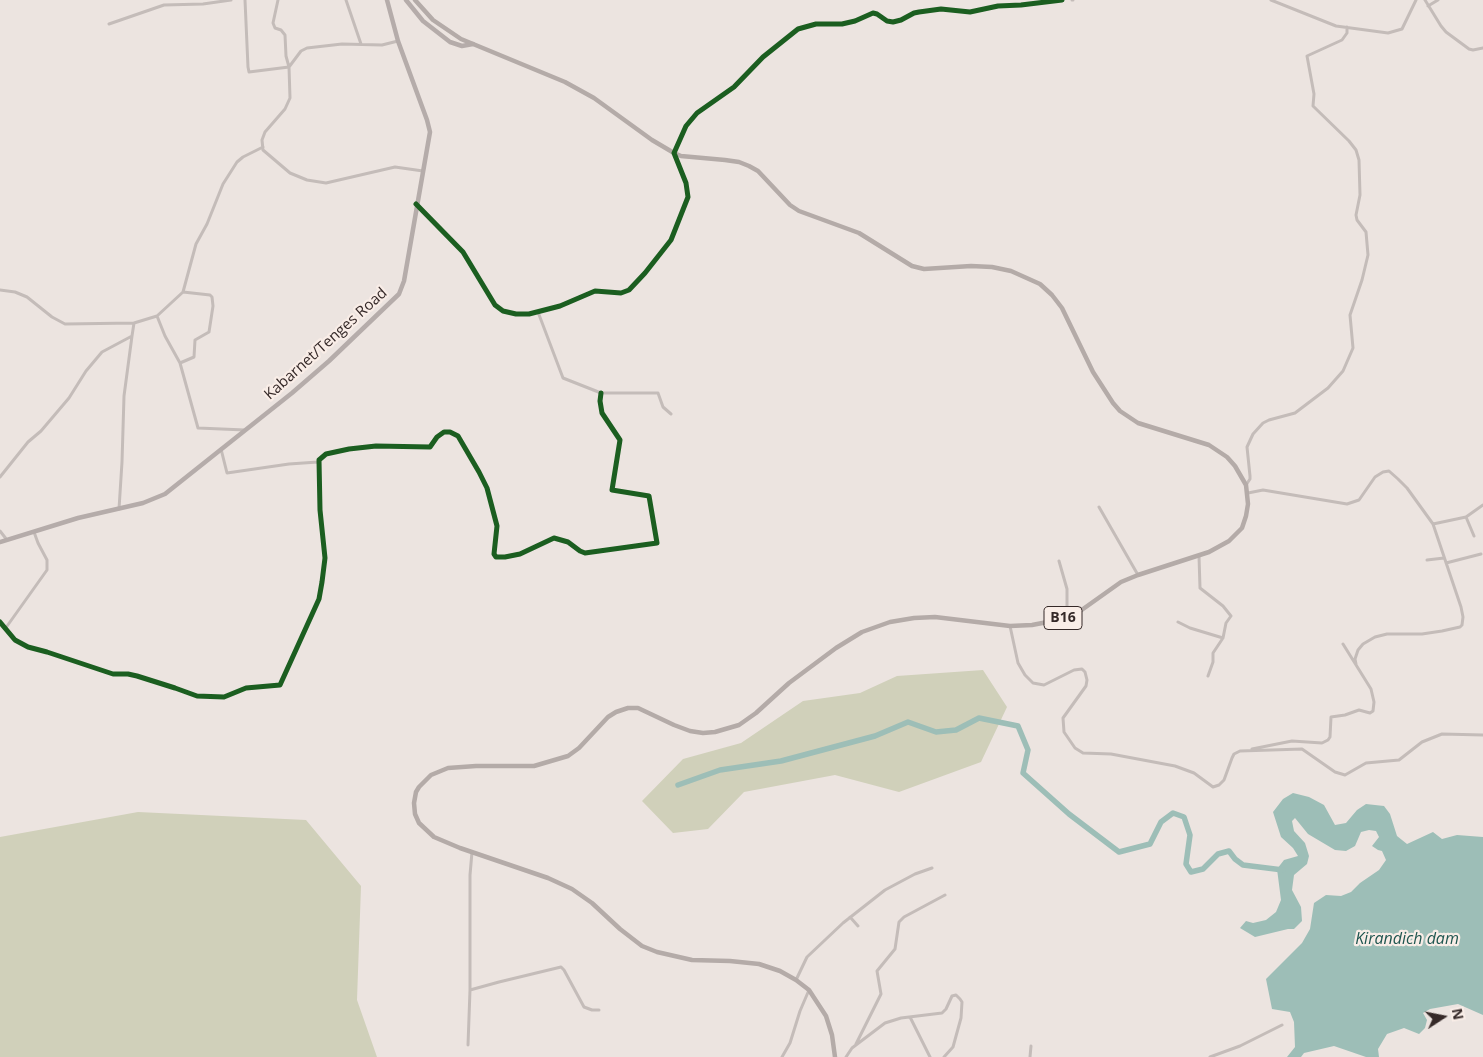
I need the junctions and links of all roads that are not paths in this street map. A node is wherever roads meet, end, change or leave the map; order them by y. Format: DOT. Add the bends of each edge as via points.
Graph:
graph roads {
  1 [pos="232,0"];
  2 [pos="245,0"];
  3 [pos="278,0"];
  4 [pos="346,0"];
  5 [pos="387,0"];
  6 [pos="406,0"];
  7 [pos="414,0"];
  8 [pos="1062,0"];
  9 [pos="1271,0"];
  10 [pos="1416,0"];
  11 [pos="1425,0"];
  12 [pos="1438,0"];
  13 [pos="1428,6"];
  14 [pos="109,24"];
  15 [pos="1347,27"];
  16 [pos="398,41"];
  17 [pos="361,44"];
  18 [pos="473,44"];
  19 [pos="1483,48"];
  20 [pos="289,67"];
  21 [pos="263,147"];
  22 [pos="674,152"];
  23 [pos="423,170"];
  24 [pos="416,204"];
  25 [pos="0,290"];
  26 [pos="183,292"];
  27 [pos="538,312"];
  28 [pos="158,316"];
  29 [pos="134,323"];
  30 [pos="132,336"];
  31 [pos="180,363"];
  32 [pos="602,393"];
  33 [pos="671,414"];
  34 [pos="245,430"];
  35 [pos="221,449"];
  36 [pos="318,462"];
  37 [pos="0,477"];
  38 [pos="1246,485"];
  39 [pos="1248,493"];
  40 [pos="1483,505"];
  41 [pos="1099,507"];
  42 [pos="118,509"];
  43 [pos="1466,517"];
  44 [pos="1434,524"];
  45 [pos="0,531"];
  46 [pos="34,532"];
  47 [pos="1474,536"];
  48 [pos="7,540"];
  49 [pos="0,542"];
  50 [pos="1481,554"];
  51 [pos="1198,555"];
  52 [pos="1444,558"];
  53 [pos="1427,560"];
  54 [pos="1059,562"];
  55 [pos="1446,563"];
  56 [pos="1138,575"];
  57 [pos="1067,617"];
  58 [pos="0,622"];
  59 [pos="1178,622"];
  60 [pos="1010,626"];
  61 [pos="5,629"];
  62 [pos="1223,638"];
  63 [pos="1343,644"];
  64 [pos="1356,664"];
  65 [pos="1208,676"];
  66 [pos="1483,735"];
  67 [pos="1246,750"];
  68 [pos="472,852"];
  69 [pos="932,868"];
  70 [pos="945,895"];
  71 [pos="850,917"];
  72 [pos="858,926"];
  73 [pos="796,980"];
  74 [pos="470,990"];
  75 [pos="809,990"];
  76 [pos="599,1010"];
  77 [pos="910,1018"];
  78 [pos="1282,1025"];
  79 [pos="468,1045"];
  80 [pos="1031,1046"];
  81 [pos="854,1047"];
  82 [pos="782,1057"];
  83 [pos="835,1057"];
  84 [pos="846,1057"];
  85 [pos="930,1057"];
  86 [pos="944,1057"];
  87 [pos="1030,1057"];
  88 [pos="1210,1057"];
  1 -- 14 [label="street" via="164,5"];
  2 -- 20 [label="street" via="248,70"];
  3 -- 20 [label="street" via="273,23 285,35"];
  4 -- 17 [label="street"];
  5 -- 16 [label="street, Kabarnet/Tenges Road"];
  6 -- 18 [label="street" via="422,21 450,42 462,46"];
  7 -- 18 [label="main road, B16" via="442,27"];
  8 -- 22 [label="street" via="970,12 941,9 914,13 892,22 873,14 842,24 816,24 802,28 697,113 686,126"];
  9 -- 15 [label="street" via="1316,19"];
  10 -- 15 [label="street" via="1402,29 1388,33"];
  11 -- 13 [label="street"];
  12 -- 13 [label="street"];
  13 -- 19 [label="street" via="1446,32 1469,49"];
  15 -- 38 [label="street" via="1342,40 1307,56 1313,106 1349,141 1359,160 1360,195 1356,215 1366,232 1368,255 1350,315 1353,348 1343,371 1328,388 1295,413 1263,423 1253,434 1247,447 1250,480"];
  16 -- 17 [label="street" via="382,45"];
  16 -- 23 [label="street, Kabarnet/Tenges Road" via="428,125 429,139"];
  17 -- 20 [label="street" via="307,48"];
  18 -- 22 [label="main road, B16" via="566,82"];
  20 -- 21 [label="street" via="290,98 265,132"];
  21 -- 23 [label="street" via="290,173 326,183 395,167"];
  21 -- 26 [label="street" via="237,162 223,184 196,244"];
  22 -- 27 [label="street" via="688,197 671,240 651,266 629,290 621,293 595,291"];
  22 -- 38 [label="main road, B16" via="681,156 739,162 749,166 799,212 859,233 912,266 924,269 992,267 1011,271 1040,284 1062,308 1093,372 1120,411 1138,424 1209,445 1231,462"];
  23 -- 24 [label="street, Kabarnet/Tenges Road"];
  24 -- 27 [label="street" via="463,252 495,305 516,314"];
  24 -- 34 [label="street, Kabarnet/Tenges Road" via="404,281 396,298 321,368"];
  25 -- 29 [label="street" via="26,297 65,324"];
  26 -- 28 [label="street"];
  26 -- 31 [label="street" via="210,295 213,306 210,332 195,340 194,357"];
  27 -- 32 [label="street" via="561,376"];
  28 -- 29 [label="street"];
  28 -- 31 [label="street"];
  29 -- 30 [label="street"];
  30 -- 37 [label="street" via="102,352 69,398"];
  30 -- 42 [label="street" via="124,396"];
  31 -- 34 [label="street" via="198,428"];
  32 -- 33 [label="street" via="658,393 663,407"];
  32 -- 36 [label="street" via="602,413 620,440 612,490 650,496 657,543 585,553 554,538 520,554 496,557 497,526 487,488 460,440 450,432 439,434 430,447 349,449 326,454"];
  34 -- 35 [label="street, Kabarnet/Tenges Road"];
  35 -- 36 [label="street" via="228,473"];
  35 -- 42 [label="street, Kabarnet/Tenges Road" via="164,494"];
  36 -- 61 [label="street" via="325,558 322,582 319,599 280,684 246,688 224,697 197,696 137,676 113,674 28,647"];
  38 -- 39 [label="main road, B16"];
  39 -- 44 [label="street" via="1263,490 1347,504 1359,500 1375,477 1389,472 1407,488"];
  39 -- 51 [label="main road, B16" via="1242,528 1220,547"];
  40 -- 43 [label="street"];
  41 -- 56 [label="street"];
  42 -- 46 [label="street, Kabarnet/Tenges Road"];
  43 -- 44 [label="street"];
  43 -- 47 [label="street"];
  44 -- 52 [label="street"];
  45 -- 48 [label="street"];
  46 -- 48 [label="street, Kabarnet/Tenges Road"];
  46 -- 61 [label="street" via="47,560 47,570"];
  48 -- 49 [label="street, Kabarnet/Tenges Road"];
  50 -- 55 [label="street"];
  51 -- 56 [label="main road, B16"];
  51 -- 62 [label="street" via="1200,588 1230,615"];
  52 -- 53 [label="street"];
  52 -- 55 [label="street"];
  54 -- 57 [label="street" via="1067,589"];
  55 -- 64 [label="street" via="1461,607 1462,625 1422,634 1375,637 1358,650"];
  56 -- 57 [label="main road, B16"];
  57 -- 60 [label="main road, B16" via="1045,624"];
  58 -- 61 [label="street"];
  59 -- 62 [label="street"];
  60 -- 67 [label="street" via="1018,664 1033,683 1044,685 1074,670 1085,672 1086,686 1064,714 1062,722 1066,737 1079,751 1175,766 1194,773 1213,787 1224,780 1234,754"];
  60 -- 68 [label="main road, B16" via="935,617 890,622 862,632 836,648 739,725 703,733 674,725 638,708 628,708 608,717 568,756 553,761 534,766 439,770 422,782 416,792 415,814 419,824 434,837"];
  62 -- 65 [label="street" via="1213,653"];
  63 -- 64 [label="street"];
  64 -- 67 [label="street" via="1371,689 1372,713 1359,710 1331,717 1330,737 1322,743 1292,741"];
  66 -- 67 [label="street" via="1442,734 1422,742 1399,760 1366,764 1345,775 1335,772 1302,749"];
  68 -- 73 [label="main road, B16" via="572,889 635,941 657,952 692,960 759,964"];
  68 -- 74 [label="street"];
  69 -- 71 [label="street" via="900,881"];
  70 -- 81 [label="street" via="899,922 895,949 877,971 881,994"];
  71 -- 72 [label="street"];
  71 -- 73 [label="street" via="812,950"];
  73 -- 75 [label="main road, B16"];
  74 -- 76 [label="street" via="561,968 584,1007"];
  74 -- 79 [label="street"];
  75 -- 82 [label="street"];
  75 -- 83 [label="main road, B16" via="826,1016"];
  77 -- 81 [label="street" via="885,1023"];
  77 -- 85 [label="street"];
  77 -- 86 [label="street" via="942,1013 952,996 960,998 963,1005 956,1038"];
  78 -- 88 [label="street"];
  80 -- 87 [label="street"];
  81 -- 84 [label="street"];
}
